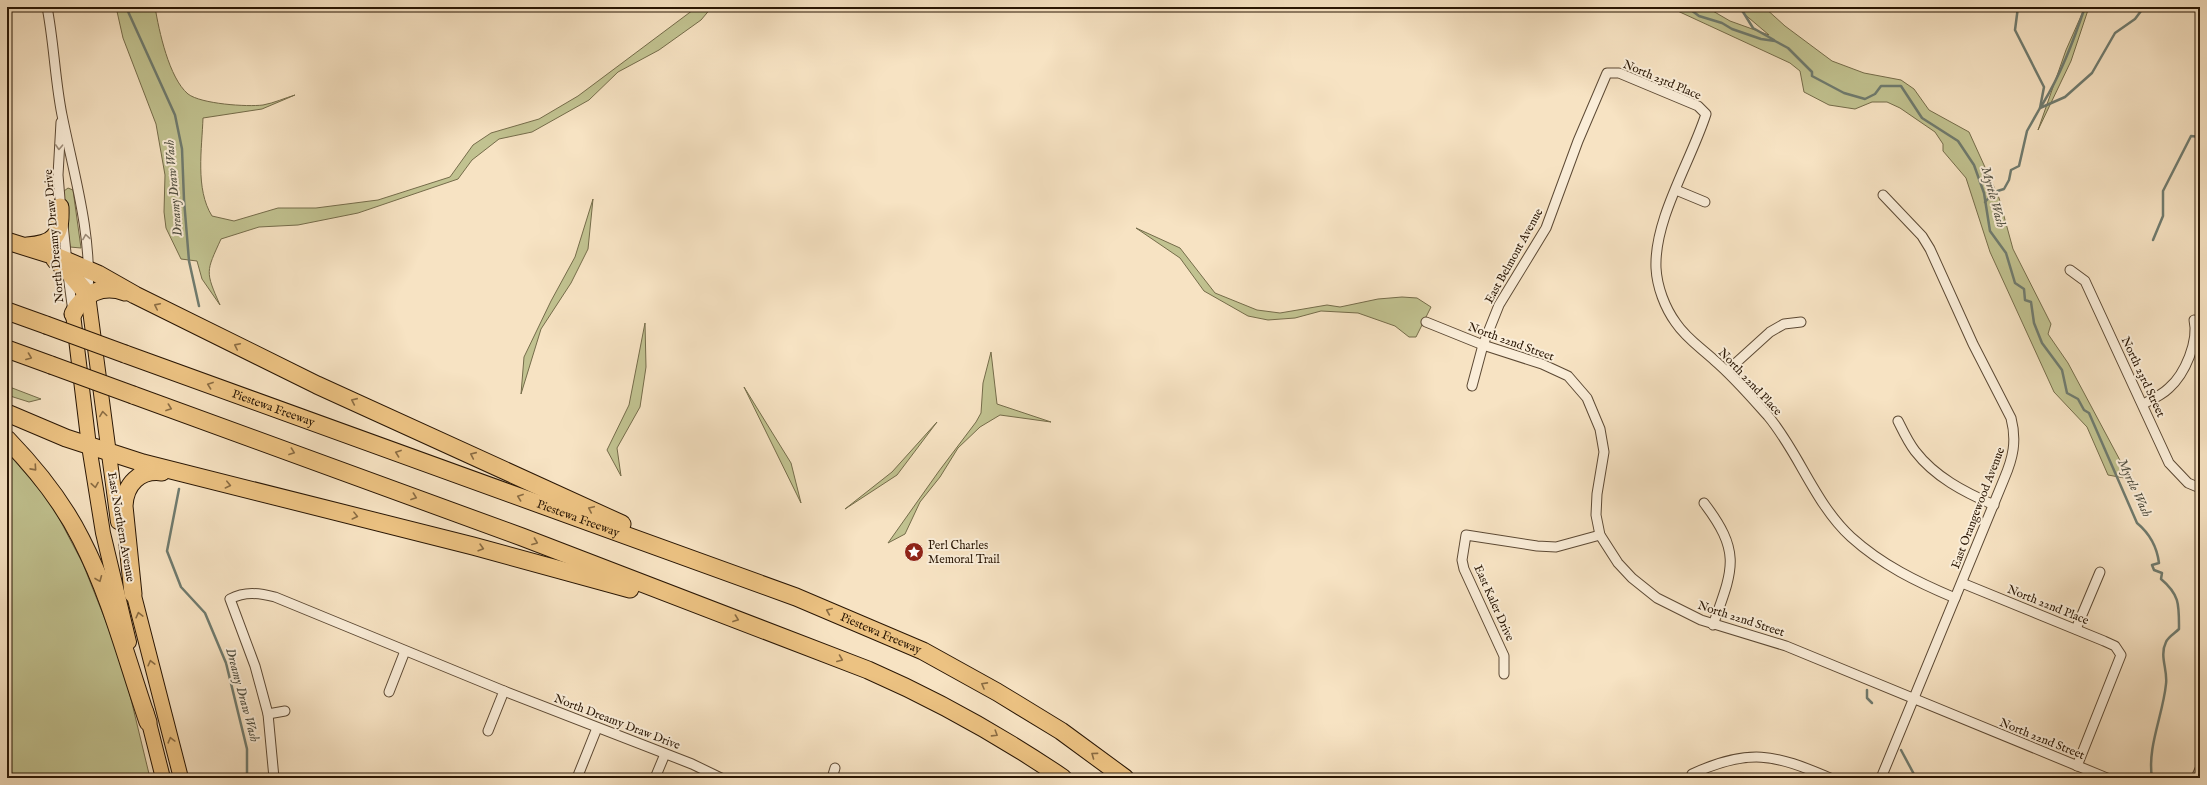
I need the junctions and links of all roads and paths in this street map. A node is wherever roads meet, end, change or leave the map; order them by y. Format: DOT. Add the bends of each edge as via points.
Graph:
graph roads {
  1 [pos="47,7"];
  2 [pos="1607,73"];
  3 [pos="61,108"];
  4 [pos="1706,114"];
  5 [pos="1676,190"];
  6 [pos="1883,195"];
  7 [pos="1705,202"];
  8 [pos="60,207"];
  9 [pos="7,241"];
  10 [pos="31,248"];
  11 [pos="67,266"];
  12 [pos="90,270"];
  13 [pos="2070,270"];
  14 [pos="88,295"];
  15 [pos="140,298"];
  16 [pos="7,311"];
  17 [pos="73,314"];
  18 [pos="2194,320"];
  19 [pos="1426,322"];
  20 [pos="1801,322"];
  21 [pos="1483,345"];
  22 [pos="7,349"];
  23 [pos="1727,371"];
  24 [pos="1472,386"];
  25 [pos="2143,404"];
  26 [pos="7,413"];
  27 [pos="1898,421"];
  28 [pos="7,439"];
  29 [pos="89,446"];
  30 [pos="108,453"];
  31 [pos="190,476"];
  32 [pos="2200,488"];
  33 [pos="1704,503"];
  34 [pos="1994,505"];
  35 [pos="1600,535"];
  36 [pos="715,567"];
  37 [pos="2100,572"];
  38 [pos="1962,583"];
  39 [pos="134,594"];
  40 [pos="1956,598"];
  41 [pos="706,608"];
  42 [pos="1713,625"];
  43 [pos="2076,628"];
  44 [pos="405,651"];
  45 [pos="1504,674"];
  46 [pos="504,691"];
  47 [pos="389,692"];
  48 [pos="1913,699"];
  49 [pos="285,711"];
  50 [pos="268,714"];
  51 [pos="148,722"];
  52 [pos="597,728"];
  53 [pos="488,731"];
  54 [pos="665,754"];
  55 [pos="2077,766"];
  56 [pos="835,768"];
  57 [pos="2200,769"];
  58 [pos="1692,774"];
  59 [pos="2097,776"];
  60 [pos="163,778"];
  61 [pos="181,778"];
  62 [pos="274,778"];
  63 [pos="577,778"];
  64 [pos="655,778"];
  65 [pos="720,778"];
  66 [pos="832,778"];
  67 [pos="1063,778"];
  68 [pos="1125,778"];
  69 [pos="1830,778"];
  70 [pos="1881,778"];
  71 [pos="2107,778"];
  72 [pos="2196,778"];
  1 -- 3 [label="street, North Dreamy Draw Drive"];
  2 -- 4 [label="street, North 23rd Place" via="1618,73 1698,106"];
  2 -- 21 [label="street, East Belmont Avenue" via="1578,141 1546,228 1499,305"];
  3 -- 8 [label="street, North Dreamy Draw Drive, one-way" via="58,175"];
  12 -- 3 [label="street, North Dreamy Draw Drive, one-way" via="77,180"];
  4 -- 5 [label="street, North 22nd Place"];
  5 -- 7 [label="street"];
  5 -- 23 [label="street, North 22nd Place" via="1658,244 1656,268 1660,286 1668,310 1676,323 1692,341"];
  6 -- 34 [label="street, East Orangewood Avenue" via="1922,236 1930,249 1973,344 2011,418 2015,431 2015,447"];
  8 -- 10 [label="highway" via="60,226 54,238 46,244"];
  8 -- 11 [label="street, North Dreamy Draw Drive"];
  9 -- 10 [label="highway"];
  10 -- 11 [label="highway"];
  11 -- 12 [label="highway"];
  11 -- 14 [label="highway"];
  11 -- 17 [label="street, North Dreamy Draw Drive"];
  12 -- 14 [label="street, North Dreamy Draw Drive"];
  12 -- 15 [label="highway"];
  13 -- 25 [label="street, North 23rd Street" via="2085,281"];
  14 -- 15 [label="highway" via="112,289"];
  14 -- 17 [label="highway" via="79,303"];
  30 -- 14 [label="main road, East Northern Avenue, one-way"];
  36 -- 15 [label="highway, one-way" via="317,385"];
  36 -- 16 [label="highway, Piestewa Freeway, one-way, bridge"];
  17 -- 29 [label="main road, East Northern Avenue"];
  18 -- 25 [label="street" via="2196,331 2182,372 2169,389"];
  19 -- 21 [label="street, North 22nd Street"];
  20 -- 23 [label="street" via="1784,324 1770,332"];
  21 -- 24 [label="street, East Belmont Avenue"];
  21 -- 35 [label="street, North 22nd Street" via="1542,364 1568,376 1588,398 1600,429 1604,452 1597,494 1596,515"];
  22 -- 41 [label="highway, one-way, bridge" via="522,537"];
  23 -- 40 [label="street, North 22nd Place" via="1769,418 1823,501 1850,536 1890,568"];
  25 -- 32 [label="street, North 23rd Street" via="2169,463 2188,483"];
  26 -- 29 [label="highway"];
  27 -- 34 [label="street" via="1915,451 1938,474 1956,487"];
  28 -- 51 [label="highway, one-way" via="47,484 81,539 115,621"];
  29 -- 30 [label="highway"];
  29 -- 51 [label="main road, East Northern Avenue, one-way" via="103,533"];
  30 -- 31 [label="highway"];
  30 -- 39 [label="main road, East Northern Avenue" via="121,542"];
  31 -- 39 [label="highway" via="148,472 136,478 128,489 124,506"];
  31 -- 41 [label="highway, one-way" via="473,546"];
  33 -- 42 [label="street" via="1727,538 1731,552 1731,568"];
  34 -- 38 [label="street, East Orangewood Avenue"];
  35 -- 42 [label="street, North 22nd Street" via="1618,563 1657,598 1677,610"];
  35 -- 45 [label="street, East Kaler Drive" via="1556,547 1466,535 1462,560 1464,570 1504,656"];
  68 -- 36 [label="highway, Piestewa Freeway, one-way" via="1061,731 923,651 796,597"];
  37 -- 43 [label="street"];
  38 -- 40 [label="street, East Orangewood Avenue"];
  38 -- 43 [label="street, North 22nd Place"];
  61 -- 39 [label="main road, East Northern Avenue, one-way"];
  40 -- 48 [label="street, East Orangewood Avenue"];
  41 -- 67 [label="highway, one-way" via="832,655 907,687 991,731"];
  42 -- 48 [label="street, North 22nd Street" via="1786,646"];
  43 -- 55 [label="street, North 22nd Place" via="2115,646 2121,655"];
  44 -- 46 [label="street, North Dreamy Draw Drive"];
  44 -- 47 [label="street"];
  44 -- 50 [label="street, North Dreamy Draw Drive" via="275,597 253,593 238,595 230,600 255,666"];
  46 -- 52 [label="street, North Dreamy Draw Drive"];
  46 -- 53 [label="street"];
  48 -- 55 [label="street, North 22nd Street"];
  48 -- 70 [label="street, East Orangewood Avenue"];
  49 -- 50 [label="street"];
  50 -- 62 [label="street"];
  51 -- 60 [label="main road, East Northern Avenue"];
  52 -- 54 [label="street, North Dreamy Draw Drive"];
  52 -- 63 [label="street"];
  54 -- 64 [label="street"];
  54 -- 65 [label="street, North Dreamy Draw Drive"];
  55 -- 59 [label="street, North 22nd Street"];
  56 -- 66 [label="street"];
  57 -- 72 [label="street"];
  58 -- 69 [label="street" via="1726,760 1747,756 1784,760"];
  59 -- 71 [label="street, North 22nd Street"];
}
